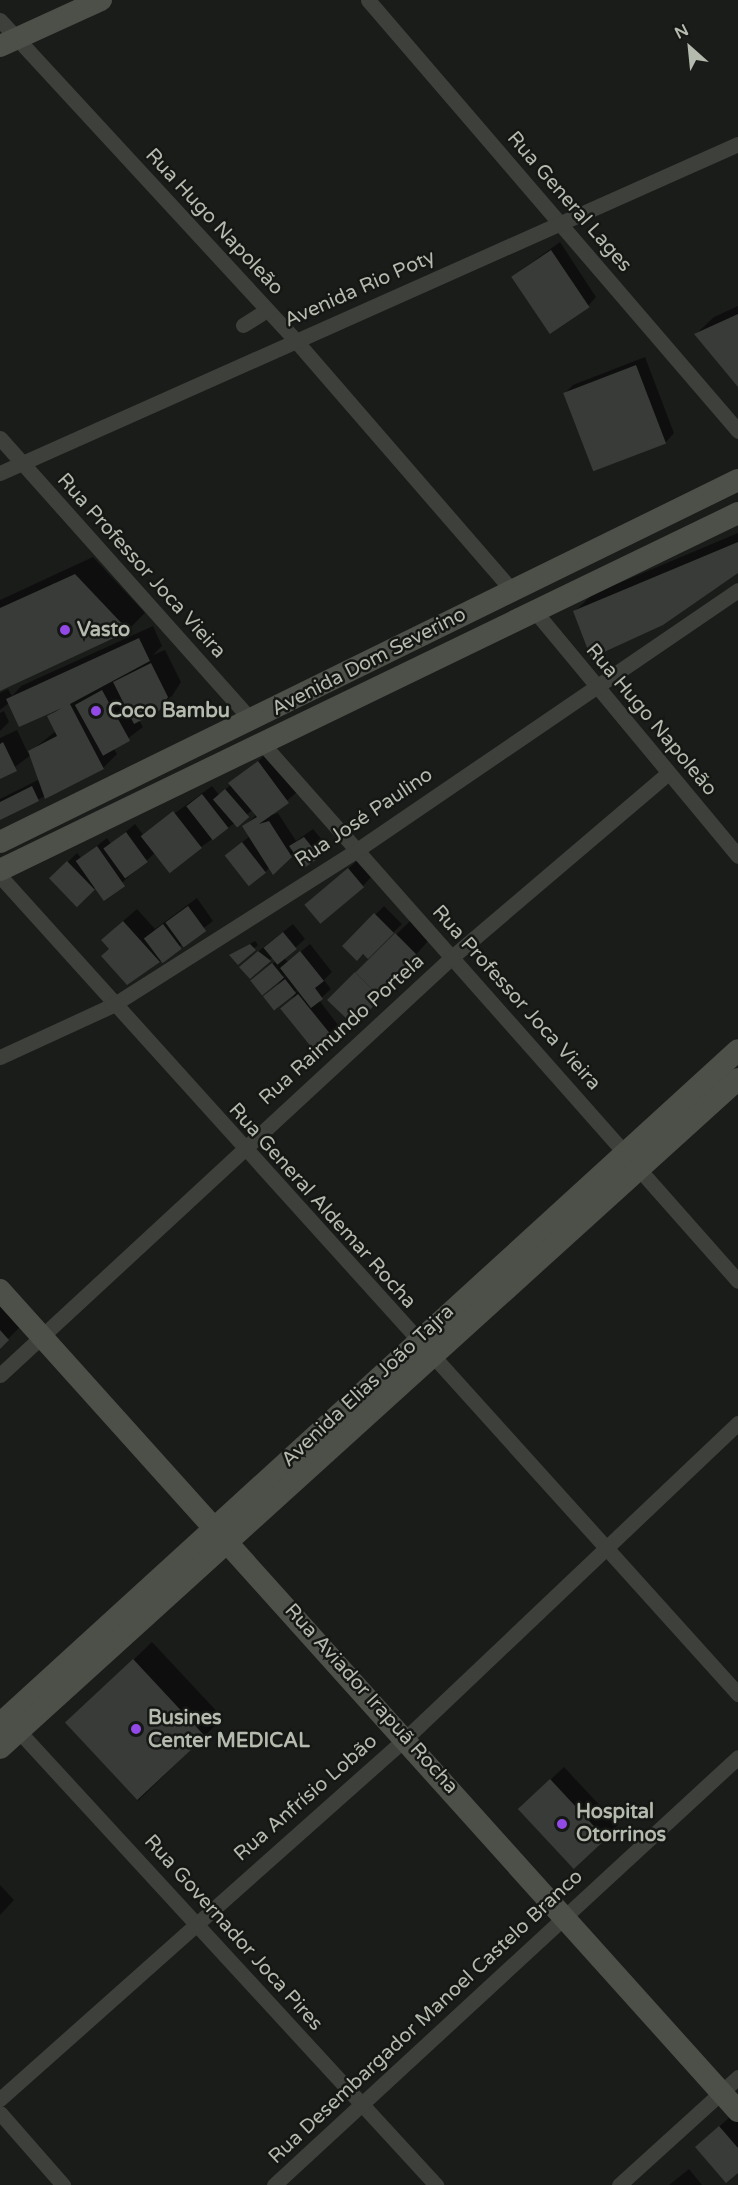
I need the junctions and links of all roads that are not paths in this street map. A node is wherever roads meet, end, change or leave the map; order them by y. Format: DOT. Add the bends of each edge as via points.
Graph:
graph roads {
  1 [pos="101,0"];
  2 [pos="368,0"];
  3 [pos="0,21"];
  4 [pos="8,42"];
  5 [pos="738,144"];
  6 [pos="560,223"];
  7 [pos="267,310"];
  8 [pos="243,325"];
  9 [pos="296,341"];
  10 [pos="738,431"];
  11 [pos="0,438"];
  12 [pos="22,464"];
  13 [pos="0,473"];
  14 [pos="738,480"];
  15 [pos="738,513"];
  16 [pos="512,590"];
  17 [pos="738,590"];
  18 [pos="533,609"];
  19 [pos="596,687"];
  20 [pos="252,721"];
  21 [pos="262,743"];
  22 [pos="667,774"];
  23 [pos="0,842"];
  24 [pos="357,850"];
  25 [pos="738,856"];
  26 [pos="0,870"];
  27 [pos="0,876"];
  28 [pos="452,957"];
  29 [pos="112,1005"];
  30 [pos="738,1050"];
  31 [pos="0,1058"];
  32 [pos="738,1078"];
  33 [pos="242,1150"];
  34 [pos="633,1162"];
  35 [pos="738,1281"];
  36 [pos="0,1290"];
  37 [pos="43,1337"];
  38 [pos="416,1340"];
  39 [pos="433,1359"];
  40 [pos="0,1376"];
  41 [pos="738,1423"];
  42 [pos="222,1534"];
  43 [pos="606,1546"];
  44 [pos="738,1694"];
  45 [pos="6,1721"];
  46 [pos="407,1737"];
  47 [pos="0,1748"];
  48 [pos="738,1757"];
  49 [pos="563,1919"];
  50 [pos="196,1923"];
  51 [pos="738,2077"];
  52 [pos="721,2093"];
  53 [pos="0,2099"];
  54 [pos="362,2105"];
  55 [pos="738,2111"];
  56 [pos="0,2113"];
  57 [pos="63,2185"];
  58 [pos="274,2185"];
  59 [pos="436,2185"];
  60 [pos="619,2185"];
  1 -- 4 [label="street"];
  2 -- 6 [label="street, Rua General Lages"];
  3 -- 4 [label="street, Rua Hugo Napoleão"];
  4 -- 7 [label="street, Rua Hugo Napoleão"];
  5 -- 6 [label="street, Avenida Rio Poty"];
  6 -- 9 [label="street, Avenida Rio Poty"];
  6 -- 10 [label="street, Rua General Lages"];
  7 -- 8 [label="street"];
  7 -- 9 [label="street, Rua Hugo Napoleão"];
  9 -- 12 [label="street, Avenida Rio Poty"];
  9 -- 16 [label="street, Rua Hugo Napoleão"];
  11 -- 12 [label="street, Rua Professor Joca Vieira"];
  12 -- 13 [label="street, Avenida Rio Poty"];
  12 -- 20 [label="street, Rua Professor Joca Vieira"];
  14 -- 16 [label="street, Avenida Dom Severino"];
  15 -- 18 [label="street, Avenida Dom Severino"];
  16 -- 20 [label="street, Avenida Dom Severino"];
  17 -- 19 [label="street, Rua José Paulino"];
  18 -- 19 [label="street, Rua Hugo Napoleão"];
  18 -- 21 [label="street, Avenida Dom Severino"];
  19 -- 22 [label="street, Rua Hugo Napoleão"];
  19 -- 24 [label="street, Rua José Paulino"];
  20 -- 23 [label="street, Avenida Dom Severino"];
  21 -- 24 [label="street, Rua Professor Joca Vieira"];
  21 -- 26 [label="street, Avenida Dom Severino"];
  22 -- 25 [label="street, Rua Hugo Napoleão"];
  22 -- 28 [label="street, Rua Raimundo Portela"];
  24 -- 28 [label="street, Rua Professor Joca Vieira"];
  24 -- 29 [label="street, Rua José Paulino"];
  27 -- 29 [label="street, Rua General Aldemar Rocha"];
  28 -- 33 [label="street, Rua Raimundo Portela"];
  28 -- 34 [label="street, Rua Professor Joca Vieira"];
  29 -- 31 [label="street, Rua José Paulino"];
  29 -- 33 [label="street, Rua General Aldemar Rocha"];
  30 -- 34 [label="street, Avenida Elias João Tajra"];
  32 -- 34 [label="street, Avenida Elias João Tajra"];
  33 -- 37 [label="street, Rua Raimundo Portela"];
  33 -- 38 [label="street, Rua General Aldemar Rocha"];
  34 -- 35 [label="street, Rua Professor Joca Vieira"];
  34 -- 38 [label="street, Avenida Elias João Tajra"];
  34 -- 39 [label="street, Avenida Elias João Tajra"];
  36 -- 37 [label="street, Rua Aviador Irapuã Rocha"];
  37 -- 40 [label="street, Rua Raimundo Portela"];
  37 -- 42 [label="street, Rua Aviador Irapuã Rocha"];
  38 -- 39 [label="street, Rua General Aldemar Rocha"];
  38 -- 42 [label="street, Avenida Elias João Tajra"];
  39 -- 42 [label="street, Avenida Elias João Tajra"];
  39 -- 43 [label="street, Rua General Aldemar Rocha"];
  41 -- 43 [label="street, Rua Anfrísio Lobão"];
  42 -- 45 [label="street, Avenida Elias João Tajra"];
  42 -- 46 [label="street, Rua Aviador Irapuã Rocha"];
  43 -- 44 [label="street, Rua General Aldemar Rocha"];
  43 -- 46 [label="street, Rua Anfrísio Lobão"];
  45 -- 47 [label="street, Avenida Elias João Tajra"];
  45 -- 50 [label="street, Rua Governador Joca Pires"];
  46 -- 49 [label="street, Rua Aviador Irapuã Rocha"];
  46 -- 50 [label="street, Rua Anfrísio Lobão"];
  48 -- 49 [label="street, Rua Desembargador Manoel Castelo Branco"];
  49 -- 52 [label="street, Rua Aviador Irapuã Rocha"];
  49 -- 54 [label="street, Rua Desembargador Manoel Castelo Branco"];
  50 -- 53 [label="street, Rua Anfrísio Lobão"];
  50 -- 54 [label="street, Rua Governador Joca Pires"];
  51 -- 52 [label="street"];
  52 -- 55 [label="street, Rua Aviador Irapuã Rocha"];
  52 -- 60 [label="street"];
  54 -- 58 [label="street, Rua Desembargador Manoel Castelo Branco"];
  54 -- 59 [label="street, Rua Governador Joca Pires"];
  56 -- 57 [label="street"];
}
